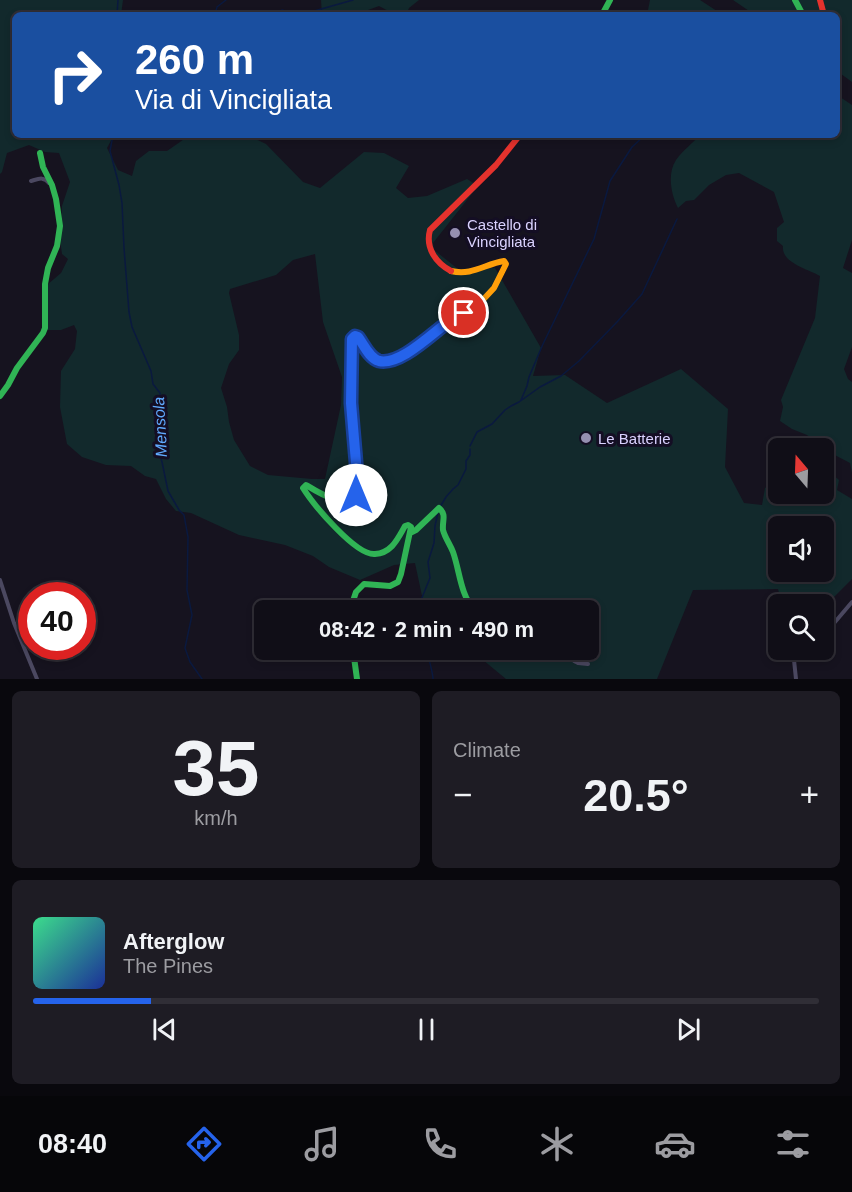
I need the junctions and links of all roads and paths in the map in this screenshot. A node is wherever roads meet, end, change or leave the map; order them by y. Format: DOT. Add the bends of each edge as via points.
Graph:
graph roads {
  1 [pos="518,138"];
  2 [pos="40,153"];
  3 [pos="31,181"];
  4 [pos="52,185"];
  5 [pos="0,396"];
  6 [pos="409,533"];
  7 [pos="0,580"];
  8 [pos="352,600"];
  9 [pos="466,600"];
  10 [pos="852,602"];
  11 [pos="834,623"];
  12 [pos="354,660"];
  13 [pos="574,660"];
  14 [pos="794,660"];
  15 [pos="588,664"];
  16 [pos="37,679"];
  17 [pos="357,679"];
  18 [pos="796,679"];
  1 -- 6 [label="street" via="496,165 442,219 432,224 428,234 432,253 453,273 467,273 504,261 493,291 475,308 452,319 396,358 379,361 358,337 352,339 351,403 358,492 351,499 336,500 306,485 303,488 327,518 355,545 371,554 391,548 408,525"];
  2 -- 4 [label="street"];
  3 -- 4 [label="street" via="43,178"];
  4 -- 5 [label="street" via="60,226 45,284 44,333"];
  6 -- 8 [label="street" via="398,582 390,586 364,584"];
  6 -- 9 [label="street" via="440,508 445,514 443,527"];
  7 -- 16 [label="street"];
  10 -- 11 [label="street"];
  12 -- 17 [label="street"];
  13 -- 15 [label="street"];
  14 -- 18 [label="street"];
}
